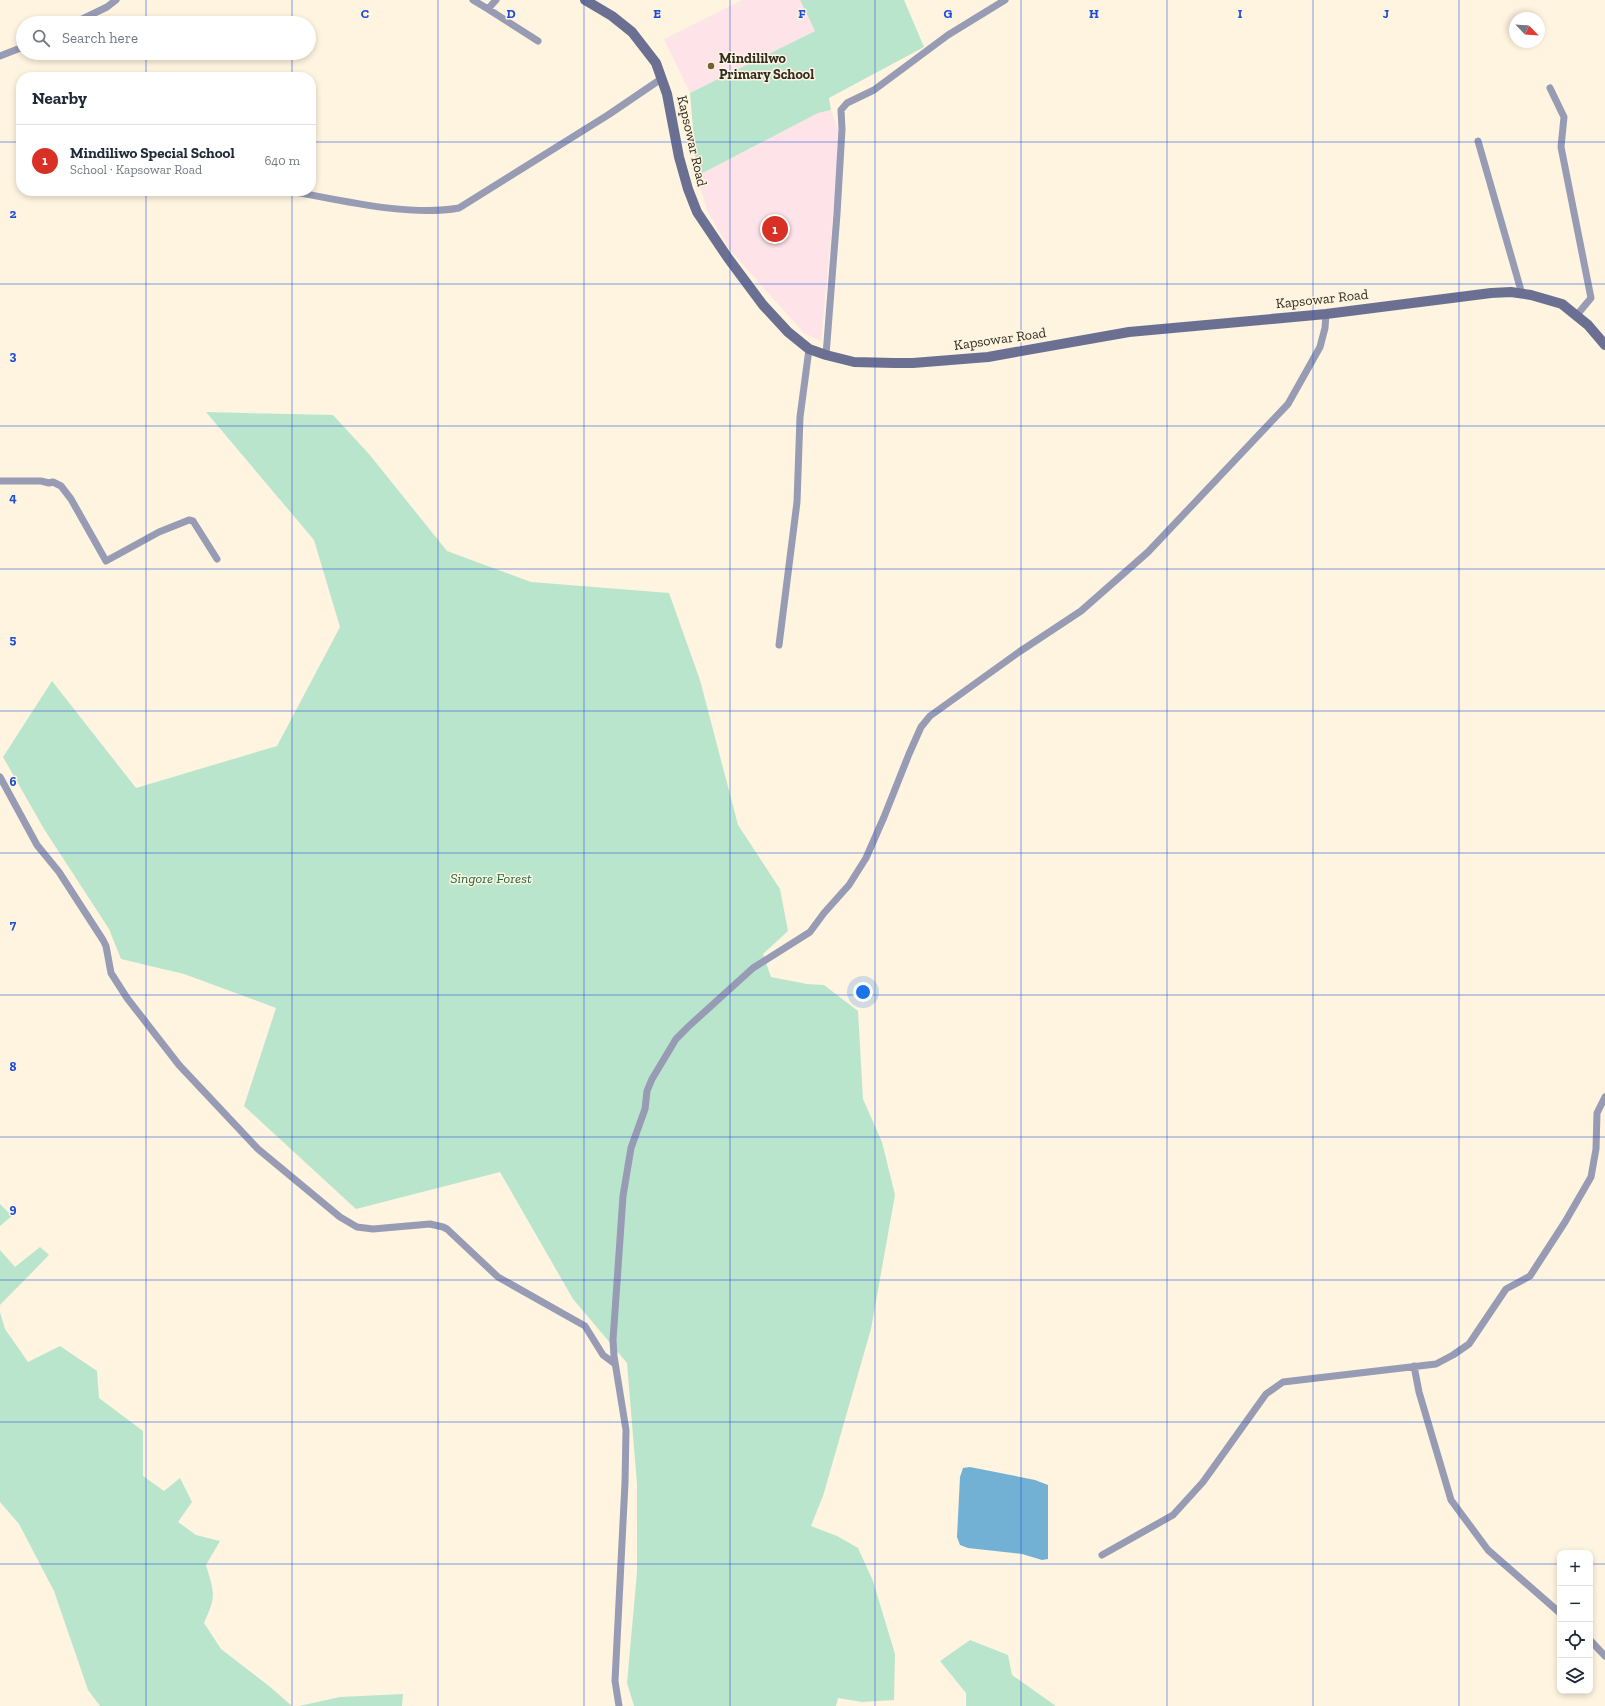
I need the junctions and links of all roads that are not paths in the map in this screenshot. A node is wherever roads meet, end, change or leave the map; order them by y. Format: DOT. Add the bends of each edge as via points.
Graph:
graph roads {
  1 [pos="116,0"];
  2 [pos="473,0"];
  3 [pos="496,0"];
  4 [pos="585,0"];
  5 [pos="1005,0"];
  6 [pos="488,10"];
  7 [pos="88,16"];
  8 [pos="538,41"];
  9 [pos="16,50"];
  10 [pos="0,56"];
  11 [pos="661,79"];
  12 [pos="1550,88"];
  13 [pos="1478,141"];
  14 [pos="316,196"];
  15 [pos="1522,294"];
  16 [pos="1326,314"];
  17 [pos="1576,316"];
  18 [pos="1605,344"];
  19 [pos="809,349"];
  20 [pos="826,355"];
  21 [pos="0,481"];
  22 [pos="217,559"];
  23 [pos="779,645"];
  24 [pos="0,777"];
  25 [pos="1605,1096"];
  26 [pos="615,1364"];
  27 [pos="1414,1366"];
  28 [pos="1102,1555"];
  29 [pos="1557,1610"];
  30 [pos="1593,1643"];
  31 [pos="1605,1656"];
  32 [pos="619,1706"];
  1 -- 7 [label="street"];
  2 -- 6 [label="street"];
  3 -- 6 [label="street"];
  4 -- 11 [label="main road, Kapsowar Road" via="632,32 656,62"];
  5 -- 20 [label="street" via="948,36 874,90 847,103 841,110 837,214"];
  6 -- 8 [label="street"];
  9 -- 10 [label="street"];
  11 -- 14 [label="street" via="459,208 442,211 386,208"];
  11 -- 19 [label="main road, Kapsowar Road" via="667,94 685,176 697,212 763,305 788,332"];
  12 -- 17 [label="street" via="1564,117 1561,147 1591,298"];
  13 -- 15 [label="street"];
  15 -- 16 [label="main road, Kapsowar Road" via="1491,293"];
  15 -- 17 [label="main road, Kapsowar Road" via="1562,304"];
  16 -- 20 [label="main road, Kapsowar Road" via="1129,332 988,357 921,362 854,362"];
  16 -- 26 [label="street" via="1320,347 1288,404 1148,552 1081,611 930,716 921,727 866,858 849,885 810,932 753,968 676,1039 647,1091 645,1109 631,1148 621,1223 613,1340"];
  17 -- 18 [label="main road, Kapsowar Road"];
  19 -- 20 [label="main road, Kapsowar Road"];
  19 -- 23 [label="street" via="800,417 797,502"];
  21 -- 22 [label="street" via="53,482 61,486 106,561 159,532 189,520"];
  24 -- 26 [label="street" via="37,845 59,872 103,940 111,973 127,998 179,1065 258,1149 340,1217 357,1227 374,1229 430,1224 447,1230 498,1277 585,1326 603,1355"];
  25 -- 27 [label="street" via="1597,1113 1596,1149 1591,1177 1530,1276 1506,1289 1469,1344 1436,1364"];
  26 -- 32 [label="street" via="626,1430 615,1681"];
  27 -- 28 [label="street" via="1283,1382 1266,1394 1203,1482 1173,1515"];
  27 -- 29 [label="street" via="1419,1392 1451,1500 1488,1550"];
  30 -- 31 [label="street"];
}
